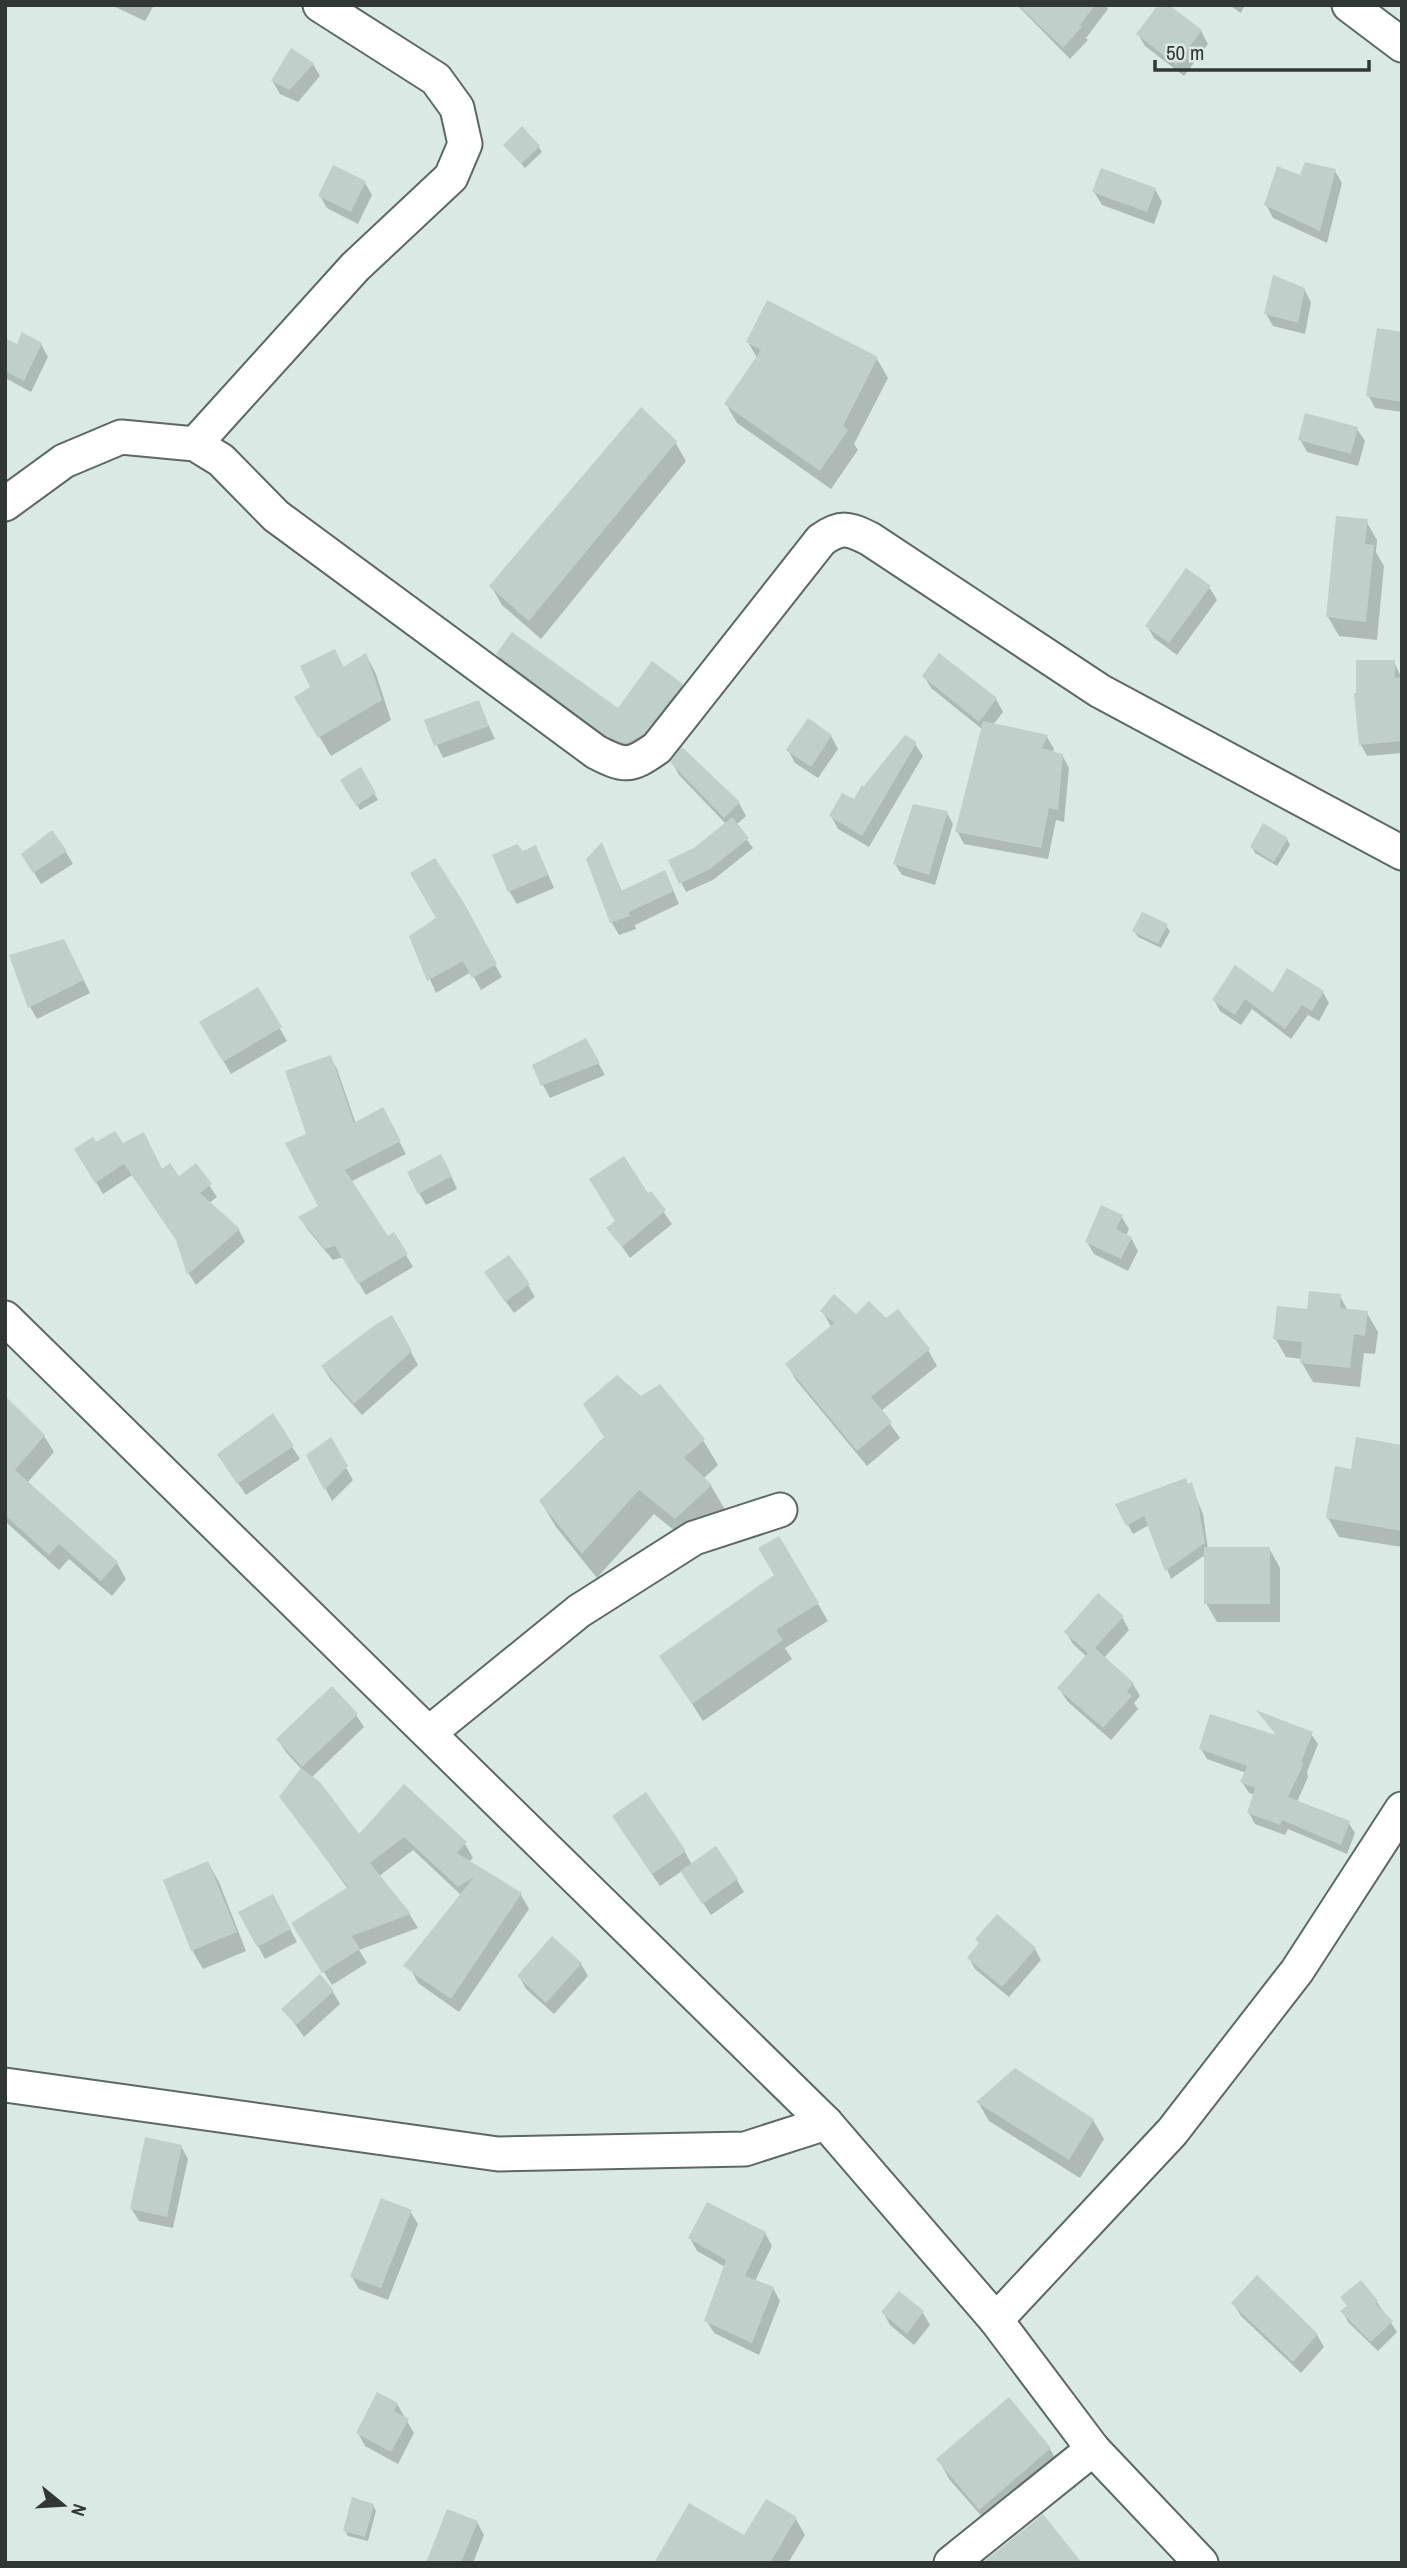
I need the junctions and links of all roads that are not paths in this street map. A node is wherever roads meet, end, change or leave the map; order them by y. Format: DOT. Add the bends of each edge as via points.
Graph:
graph roads {
  1 [pos="320,5"];
  2 [pos="1349,5"];
  3 [pos="1402,46"];
  4 [pos="195,444"];
  5 [pos="5,504"];
  6 [pos="1402,853"];
  7 [pos="5,1318"];
  8 [pos="780,1510"];
  9 [pos="429,1733"];
  10 [pos="1402,1809"];
  11 [pos="5,2085"];
  12 [pos="827,2123"];
  13 [pos="996,2320"];
  14 [pos="1093,2449"];
  15 [pos="951,2563"];
  16 [pos="1201,2563"];
  1 -- 4 [label="street" via="436,79 457,108 465,144 451,177 355,267"];
  2 -- 3 [label="street"];
  4 -- 5 [label="street" via="121,437 64,461"];
  4 -- 6 [label="street" via="221,460 276,516 596,752 619,764 637,763 657,748 821,541 835,531 852,530 1100,691"];
  7 -- 9 [label="street"];
  8 -- 9 [label="street" via="694,1538 648,1567 579,1611"];
  9 -- 12 [label="street"];
  10 -- 13 [label="street" via="1297,1971 1172,2132"];
  11 -- 12 [label="street" via="498,2154 745,2149"];
  12 -- 13 [label="street"];
  13 -- 14 [label="street"];
  14 -- 15 [label="street"];
  14 -- 16 [label="street"];
}
